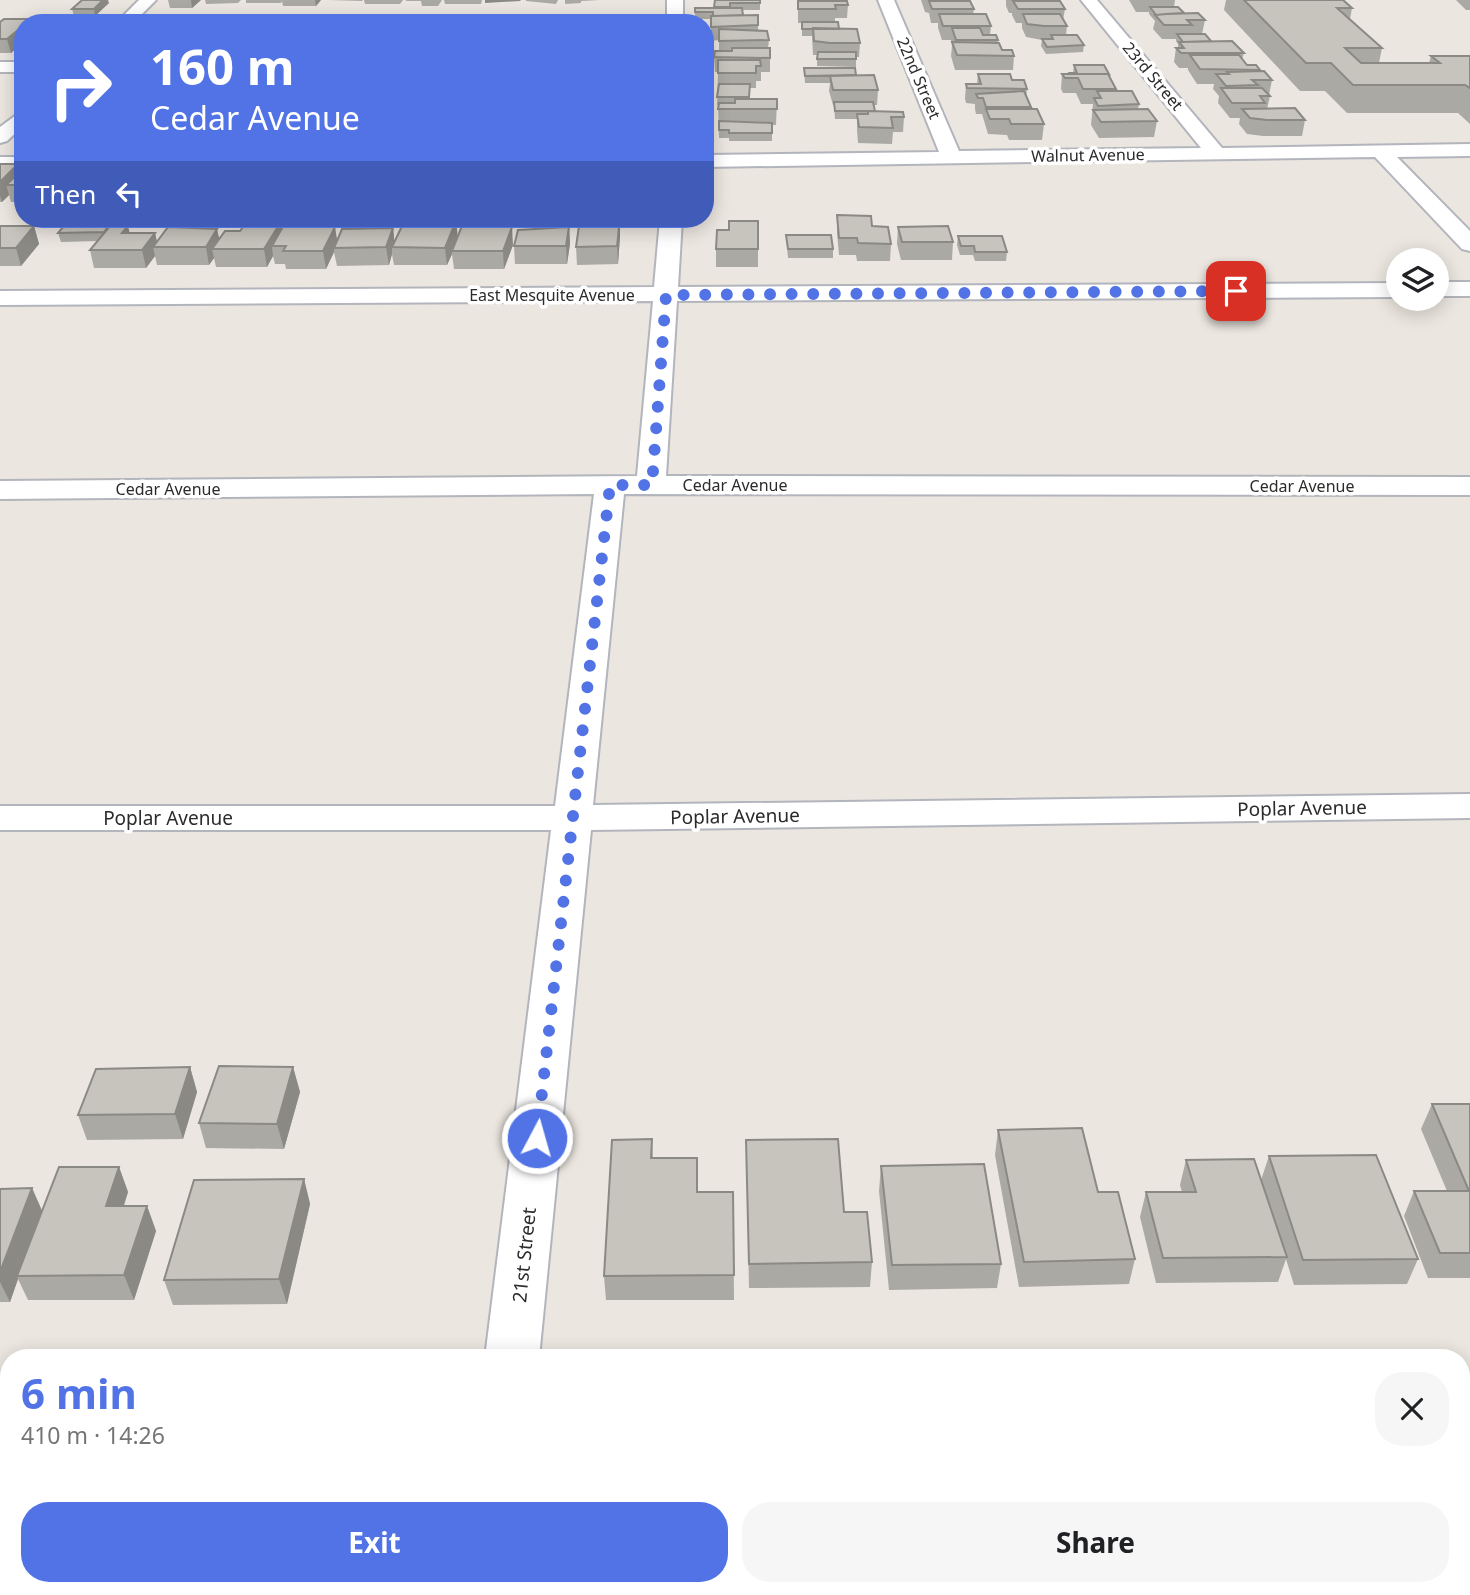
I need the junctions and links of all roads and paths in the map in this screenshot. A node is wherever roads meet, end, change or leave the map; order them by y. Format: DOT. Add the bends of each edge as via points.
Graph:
graph roads {
  1 [pos="148,0"];
  2 [pos="886,0"];
  3 [pos="1089,0"];
  4 [pos="133,14"];
  5 [pos="14,124"];
  6 [pos="0,137"];
  7 [pos="1470,150"];
  8 [pos="1380,151"];
  9 [pos="1216,153"];
  10 [pos="951,157"];
  11 [pos="714,161"];
  12 [pos="670,228"];
  13 [pos="1470,244"];
  14 [pos="1449,289"];
  15 [pos="1470,289"];
  16 [pos="1386,290"];
  17 [pos="666,295"];
  18 [pos="0,298"];
  19 [pos="610,485"];
  20 [pos="652,485"];
  21 [pos="1470,486"];
  22 [pos="0,490"];
  23 [pos="1470,806"];
  24 [pos="0,818"];
  25 [pos="573,818"];
  26 [pos="513,1349"];
  1 -- 4 [label="street"];
  2 -- 10 [label="street, 22nd Street"];
  3 -- 9 [label="street, 23rd Street"];
  5 -- 6 [label="street"];
  7 -- 8 [label="street, Walnut Avenue"];
  8 -- 9 [label="street, Walnut Avenue"];
  8 -- 13 [label="street"];
  9 -- 10 [label="street, Walnut Avenue"];
  10 -- 11 [label="street, Walnut Avenue"];
  12 -- 17 [label="street"];
  14 -- 15 [label="street"];
  16 -- 17 [label="street, East Mesquite Avenue"];
  17 -- 18 [label="street, East Mesquite Avenue"];
  17 -- 20 [label="street"];
  19 -- 20 [label="street, Cedar Avenue"];
  19 -- 22 [label="street, Cedar Avenue"];
  19 -- 25 [label="street, 21st Street"];
  20 -- 21 [label="street, Cedar Avenue"];
  23 -- 25 [label="street, Poplar Avenue"];
  24 -- 25 [label="street, Poplar Avenue"];
  25 -- 26 [label="street, 21st Street"];
}
